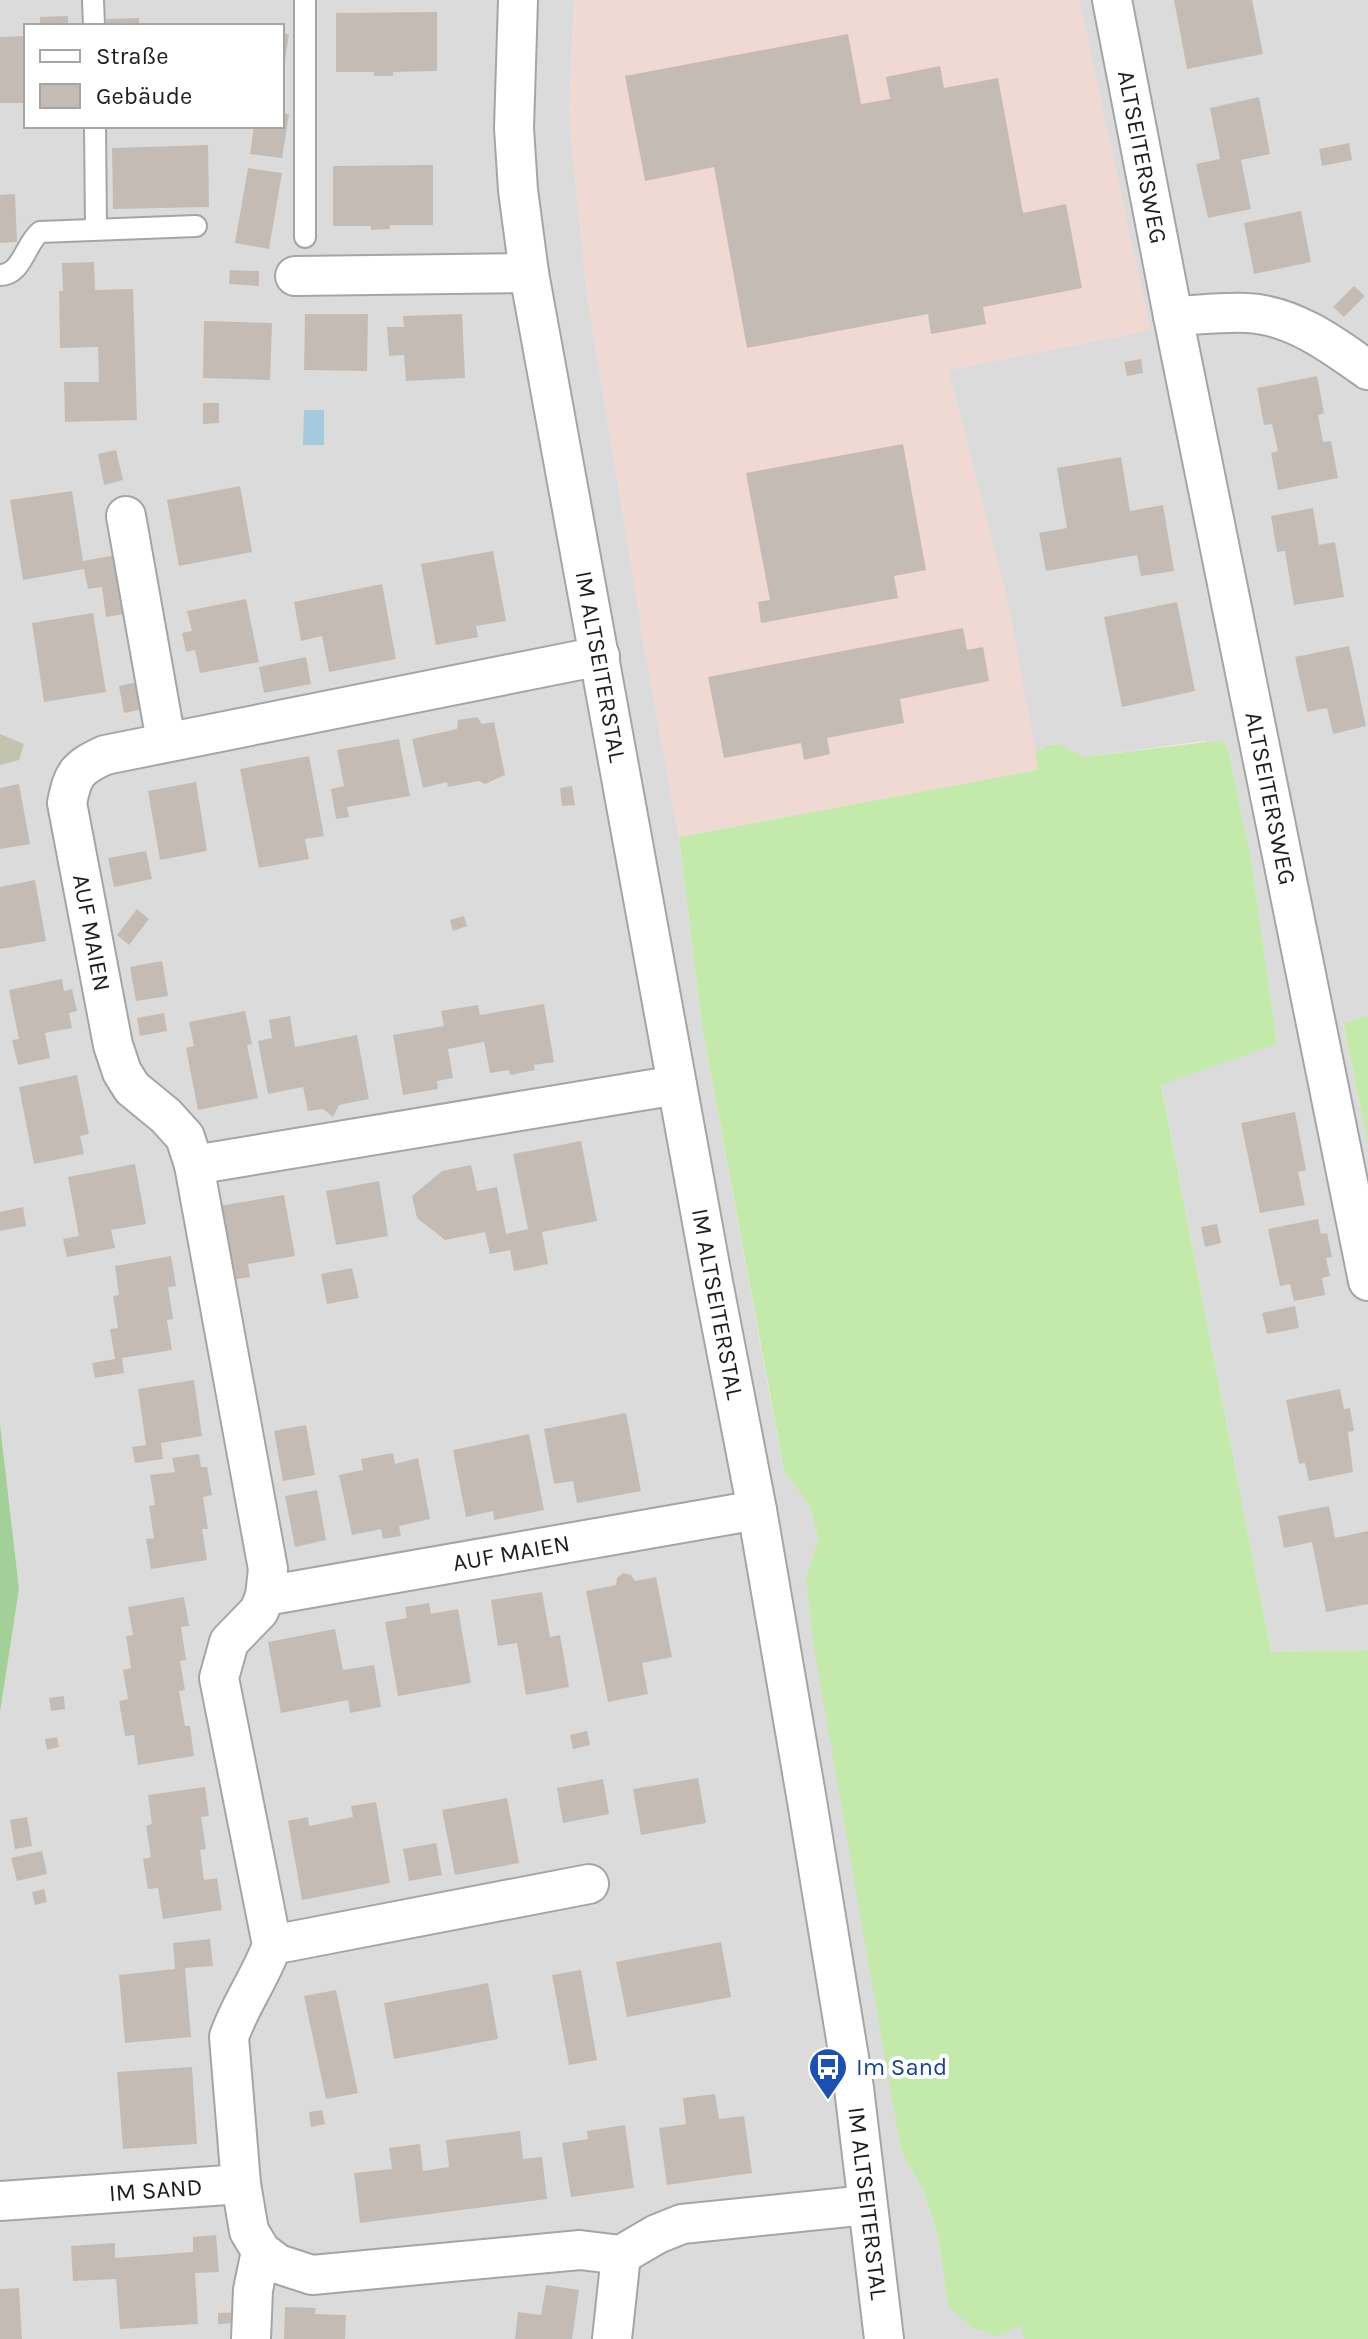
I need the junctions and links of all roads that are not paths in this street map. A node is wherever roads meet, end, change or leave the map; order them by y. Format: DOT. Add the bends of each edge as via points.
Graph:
graph roads {
  1 [pos="93,0"];
  2 [pos="305,0"];
  3 [pos="518,0"];
  4 [pos="1112,0"];
  5 [pos="94,24"];
  6 [pos="95,128"];
  7 [pos="196,226"];
  8 [pos="96,228"];
  9 [pos="305,237"];
  10 [pos="529,273"];
  11 [pos="0,275"];
  12 [pos="295,276"];
  13 [pos="1173,316"];
  14 [pos="1368,370"];
  15 [pos="126,516"];
  16 [pos="600,656"];
  17 [pos="166,741"];
  18 [pos="677,1085"];
  19 [pos="194,1165"];
  20 [pos="1368,1281"];
  21 [pos="757,1510"];
  22 [pos="265,1596"];
  23 [pos="589,1884"];
  24 [pos="272,1945"];
  25 [pos="241,2184"];
  26 [pos="0,2201"];
  27 [pos="867,2205"];
  28 [pos="261,2251"];
  29 [pos="621,2255"];
  30 [pos="251,2339"];
  31 [pos="612,2339"];
  32 [pos="884,2339"];
  1 -- 5 [label="lane"];
  2 -- 9 [label="lane"];
  3 -- 10 [label="street, IM ALTSEITERSTAL" via="514,128"];
  4 -- 13 [label="street, ALTSEITERSWEG"];
  6 -- 8 [label="lane"];
  7 -- 8 [label="lane"];
  8 -- 11 [label="lane" via="40,232 16,269"];
  10 -- 12 [label="street"];
  10 -- 16 [label="street, IM ALTSEITERSTAL"];
  13 -- 14 [label="street" via="1249,313 1289,322"];
  13 -- 20 [label="street, ALTSEITERSWEG"];
  15 -- 17 [label="street"];
  16 -- 17 [label="street, AUF MAIEN"];
  16 -- 18 [label="street, IM ALTSEITERSTAL"];
  17 -- 19 [label="street, AUF MAIEN" via="81,766 71,780 67,803 122,1072 185,1137"];
  18 -- 19 [label="street"];
  18 -- 21 [label="street, IM ALTSEITERSTAL"];
  19 -- 22 [label="street, AUF MAIEN" via="268,1569"];
  21 -- 22 [label="street, AUF MAIEN"];
  21 -- 27 [label="street, IM ALTSEITERSTAL" via="851,2073"];
  22 -- 24 [label="street" via="259,1611 229,1642 219,1678"];
  23 -- 24 [label="street"];
  24 -- 25 [label="street" via="229,2037"];
  25 -- 26 [label="street, IM SAND"];
  25 -- 28 [label="street" via="249,2231"];
  27 -- 29 [label="street" via="682,2224"];
  27 -- 32 [label="street, IM ALTSEITERSTAL"];
  28 -- 29 [label="street" via="278,2264 312,2275 580,2250"];
  28 -- 30 [label="street"];
  29 -- 31 [label="street"];
}
